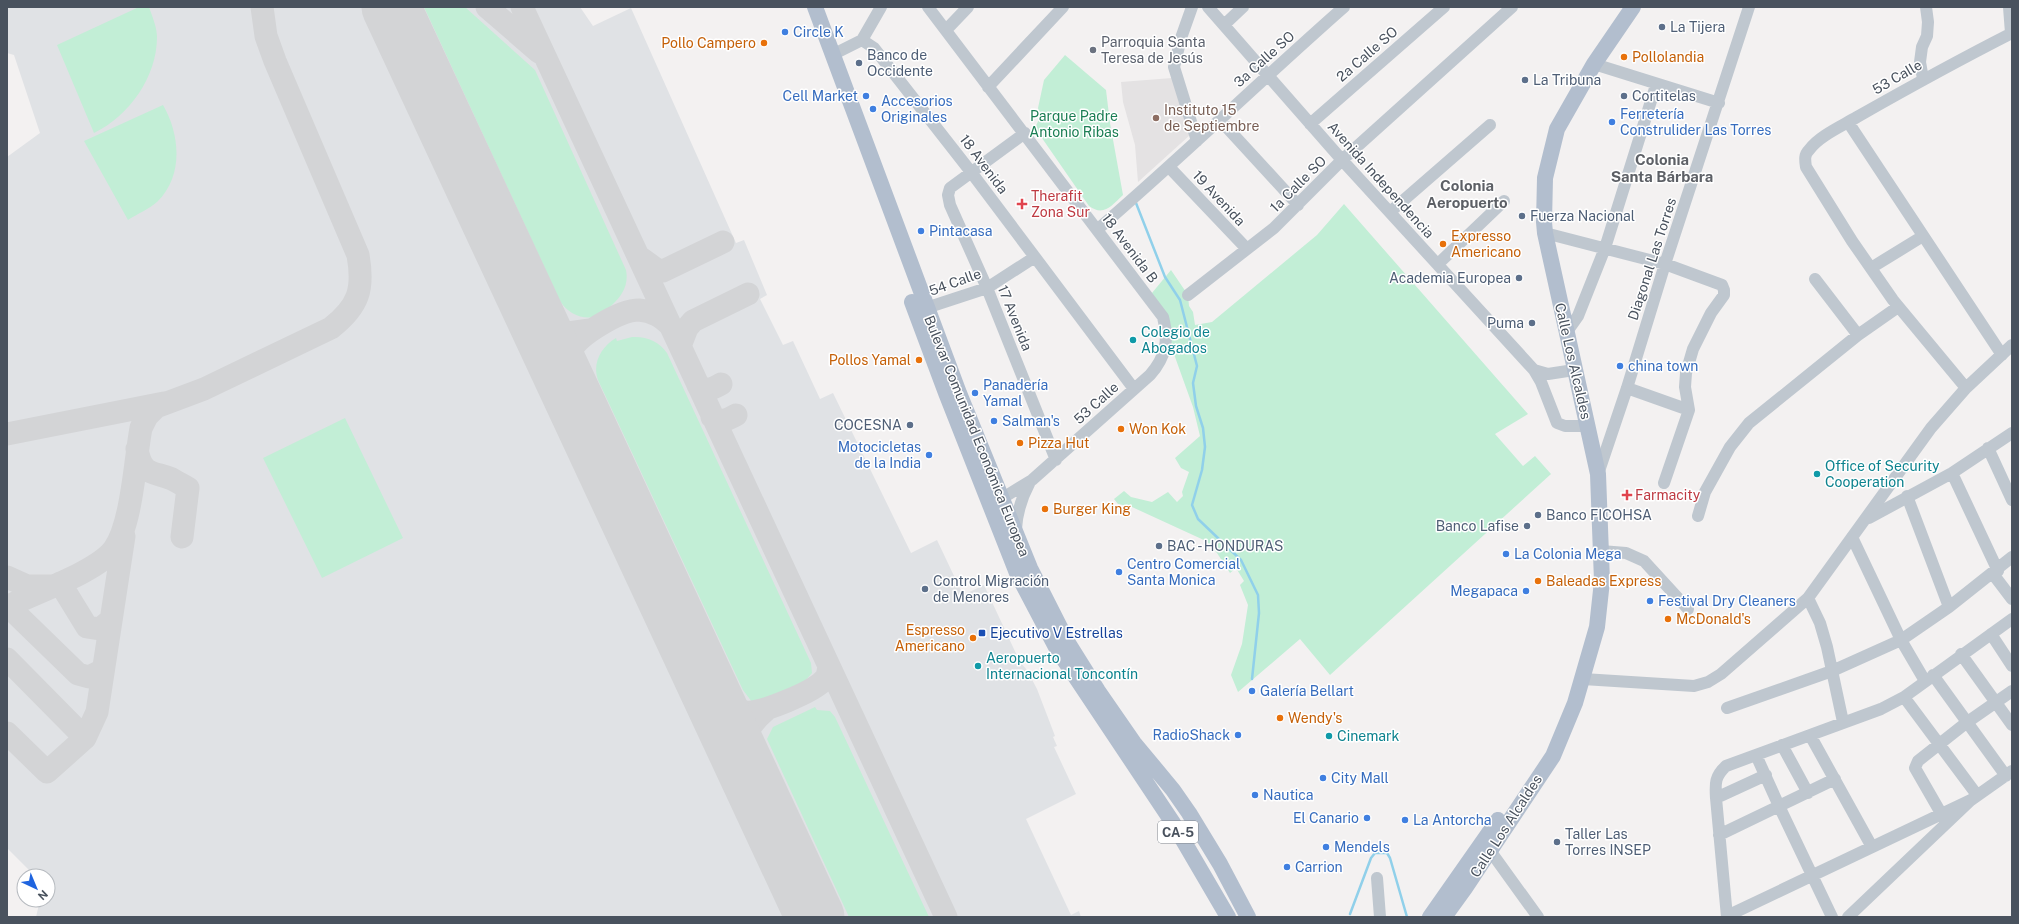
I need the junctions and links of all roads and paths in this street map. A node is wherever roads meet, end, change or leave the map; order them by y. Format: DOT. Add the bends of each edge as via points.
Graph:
graph roads {
  1 [pos="804,7"];
  2 [pos="815,7"];
  3 [pos="881,7"];
  4 [pos="928,7"];
  5 [pos="968,7"];
  6 [pos="1063,7"];
  7 [pos="1192,7"];
  8 [pos="1208,7"];
  9 [pos="1243,7"];
  10 [pos="1344,7"];
  11 [pos="1444,7"];
  12 [pos="1512,7"];
  13 [pos="1632,7"];
  14 [pos="1749,7"];
  15 [pos="1926,7"];
  16 [pos="2009,7"];
  17 [pos="1224,25"];
  18 [pos="946,30"];
  19 [pos="2012,33"];
  20 [pos="862,40"];
  21 [pos="832,55"];
  22 [pos="1594,64"];
  23 [pos="1268,75"];
  24 [pos="1922,79"];
  25 [pos="1656,85"];
  26 [pos="988,87"];
  27 [pos="1719,103"];
  28 [pos="1220,120"];
  29 [pos="1848,122"];
  30 [pos="1310,124"];
  31 [pos="1490,125"];
  32 [pos="1025,133"];
  33 [pos="1197,141"];
  34 [pos="1342,160"];
  35 [pos="1169,167"];
  36 [pos="971,172"];
  37 [pos="1504,201"];
  38 [pos="1298,205"];
  39 [pos="1390,212"];
  40 [pos="1098,229"];
  41 [pos="1545,233"];
  42 [pos="1923,236"];
  43 [pos="1605,248"];
  44 [pos="1247,249"];
  45 [pos="1035,257"];
  46 [pos="1438,264"];
  47 [pos="1665,264"];
  48 [pos="1871,268"];
  49 [pos="1815,279"];
  50 [pos="987,288"];
  51 [pos="1188,295"];
  52 [pos="1898,307"];
  53 [pos="926,308"];
  54 [pos="1566,333"];
  55 [pos="1858,335"];
  56 [pos="1166,340"];
  57 [pos="2012,345"];
  58 [pos="2002,355"];
  59 [pos="1534,370"];
  60 [pos="1574,370"];
  61 [pos="1627,388"];
  62 [pos="1966,388"];
  63 [pos="1134,389"];
  64 [pos="952,393"];
  65 [pos="1689,410"];
  66 [pos="1588,426"];
  67 [pos="2012,433"];
  68 [pos="1988,448"];
  69 [pos="1056,460"];
  70 [pos="1952,473"];
  71 [pos="1598,474"];
  72 [pos="1032,480"];
  73 [pos="1664,483"];
  74 [pos="1908,496"];
  75 [pos="1002,499"];
  76 [pos="2012,500"];
  77 [pos="1698,516"];
  78 [pos="1865,520"];
  79 [pos="1016,533"];
  80 [pos="1852,537"];
  81 [pos="1601,550"];
  82 [pos="2012,557"];
  83 [pos="1995,572"];
  84 [pos="1808,598"];
  85 [pos="2012,599"];
  86 [pos="1950,607"];
  87 [pos="1688,609"];
  88 [pos="2012,619"];
  89 [pos="1991,634"];
  90 [pos="1902,640"];
  91 [pos="1961,654"];
  92 [pos="2012,666"];
  93 [pos="1832,671"];
  94 [pos="1929,678"];
  95 [pos="1583,679"];
  96 [pos="2012,691"];
  97 [pos="1904,697"];
  98 [pos="1996,702"];
  99 [pos="1727,708"];
  100 [pos="1843,722"];
  101 [pos="1966,723"];
  102 [pos="2012,725"];
  103 [pos="1810,735"];
  104 [pos="1939,744"];
  105 [pos="1782,745"];
  106 [pos="1756,755"];
  107 [pos="2009,773"];
  108 [pos="1766,775"];
  109 [pos="1835,779"];
  110 [pos="1808,793"];
  111 [pos="1974,797"];
  112 [pos="1716,798"];
  113 [pos="1779,806"];
  114 [pos="1942,815"];
  115 [pos="1719,835"];
  116 [pos="1486,846"];
  117 [pos="1872,847"];
  118 [pos="1812,876"];
  119 [pos="1377,878"];
  120 [pos="1727,916"];
  121 [pos="1228,917"];
  122 [pos="1248,917"];
  123 [pos="1380,917"];
  124 [pos="1430,917"];
  125 [pos="1444,917"];
  126 [pos="1538,917"];
  127 [pos="1832,917"];
  128 [pos="1848,917"];
  1 -- 64 [label="main road, Bulevar Comunidad Económica Europea"];
  2 -- 21 [label="main road, Bulevar Comunidad Económica Europea"];
  3 -- 20 [label="street"];
  4 -- 18 [label="street, 18 Avenida B"];
  5 -- 18 [label="street"];
  6 -- 26 [label="street"];
  7 -- 33 [label="street" via="1174,67"];
  8 -- 17 [label="street, Avenida Independencia"];
  9 -- 17 [label="street"];
  10 -- 23 [label="street, 3a Calle SO"];
  11 -- 30 [label="street, 2a Calle SO"];
  12 -- 34 [label="street, 1a Calle SO"];
  13 -- 22 [label="main road, Calle Los Alcaldes"];
  14 -- 27 [label="street, Diagonal Las Torres"];
  15 -- 24 [label="street" via="1927,36 1920,62"];
  16 -- 19 [label="street"];
  17 -- 23 [label="street, Avenida Independencia"];
  18 -- 26 [label="street, 18 Avenida B"];
  19 -- 24 [label="street, 53 Calle"];
  20 -- 21 [label="street"];
  20 -- 36 [label="street, 18 Avenida" via="874,48"];
  21 -- 53 [label="main road, Bulevar Comunidad Económica Europea"];
  22 -- 25 [label="street"];
  22 -- 41 [label="main road, Calle Los Alcaldes" via="1557,129 1545,178"];
  23 -- 28 [label="street, 3a Calle SO"];
  23 -- 30 [label="street, Avenida Independencia"];
  24 -- 29 [label="street, 53 Calle"];
  25 -- 27 [label="street"];
  25 -- 43 [label="street"];
  26 -- 32 [label="street, 18 Avenida B"];
  27 -- 47 [label="street, Diagonal Las Torres"];
  28 -- 33 [label="street, 3a Calle SO"];
  28 -- 38 [label="street"];
  29 -- 42 [label="street"];
  29 -- 48 [label="street, 53 Calle" via="1809,149 1805,157 1806,167"];
  30 -- 34 [label="street, Avenida Independencia"];
  31 -- 39 [label="street"];
  32 -- 36 [label="street"];
  32 -- 40 [label="street, 18 Avenida B"];
  33 -- 35 [label="street, 3a Calle SO"];
  34 -- 38 [label="street, 1a Calle SO"];
  34 -- 39 [label="street, Avenida Independencia"];
  35 -- 40 [label="street, 3a Calle SO"];
  35 -- 44 [label="street, 19 Avenida"];
  36 -- 45 [label="street, 18 Avenida"];
  36 -- 50 [label="street, 17 Avenida" via="950,188 948,195 950,205"];
  37 -- 46 [label="street"];
  38 -- 44 [label="street, 1a Calle SO"];
  39 -- 46 [label="street, Avenida Independencia"];
  40 -- 56 [label="street, 18 Avenida B" via="1163,317"];
  41 -- 43 [label="street"];
  41 -- 54 [label="main road, Calle Los Alcaldes"];
  42 -- 48 [label="street"];
  42 -- 58 [label="street"];
  43 -- 47 [label="street"];
  43 -- 54 [label="street" via="1578,316"];
  44 -- 51 [label="street, 1a Calle SO"];
  45 -- 50 [label="street, 54 Calle"];
  45 -- 63 [label="street, 18 Avenida"];
  46 -- 59 [label="street, Avenida Independencia"];
  47 -- 61 [label="street, Diagonal Las Torres"];
  47 -- 65 [label="street" via="1722,286 1724,294 1693,349 1685,387"];
  48 -- 52 [label="street"];
  49 -- 55 [label="street"];
  50 -- 53 [label="street, 54 Calle"];
  50 -- 69 [label="street, 17 Avenida"];
  52 -- 55 [label="street"];
  52 -- 62 [label="street"];
  53 -- 64 [label="main road, Bulevar Comunidad Económica Europea"];
  54 -- 60 [label="main road, Calle Los Alcaldes"];
  55 -- 77 [label="street" via="1749,423 1730,447 1705,492"];
  56 -- 63 [label="street, 53 Calle" via="1161,361"];
  57 -- 58 [label="street"];
  58 -- 62 [label="street"];
  59 -- 60 [label="street" via="1548,374"];
  59 -- 66 [label="street, Avenida Independencia" via="1557,423 1565,426"];
  60 -- 66 [label="main road, Calle Los Alcaldes"];
  61 -- 65 [label="street"];
  61 -- 71 [label="street, Diagonal Las Torres"];
  62 -- 78 [label="street" via="1930,428"];
  63 -- 69 [label="street, 53 Calle"];
  64 -- 75 [label="main road, Bulevar Comunidad Económica Europea / CA-5"];
  64 -- 121 [label="main road, Bulevar Comunidad Económica Europea / CA-5" via="1017,573 1057,649 1173,823"];
  65 -- 73 [label="street"];
  66 -- 71 [label="main road, Calle Los Alcaldes"];
  67 -- 68 [label="street"];
  68 -- 70 [label="street"];
  68 -- 76 [label="street"];
  69 -- 72 [label="street, 53 Calle"];
  70 -- 74 [label="street"];
  70 -- 83 [label="street"];
  71 -- 81 [label="main road, Calle Los Alcaldes"];
  72 -- 75 [label="street, 53 Calle"];
  72 -- 79 [label="street, 53 Calle" via="1020,502"];
  74 -- 78 [label="street"];
  74 -- 86 [label="street"];
  75 -- 79 [label="main road, Bulevar Comunidad Económica Europea / CA-5"];
  78 -- 80 [label="street"];
  79 -- 122 [label="main road, Bulevar Comunidad Económica Europea / CA-5" via="1030,568 1068,643 1134,743 1189,813"];
  80 -- 84 [label="street"];
  80 -- 90 [label="street"];
  81 -- 87 [label="street" via="1626,553 1644,561"];
  81 -- 95 [label="main road, Calle Los Alcaldes" via="1602,581 1598,627"];
  82 -- 83 [label="street"];
  83 -- 85 [label="street"];
  83 -- 86 [label="street"];
  84 -- 93 [label="street" via="1820,623"];
  84 -- 95 [label="street" via="1721,674 1708,682 1694,686"];
  86 -- 90 [label="street"];
  88 -- 89 [label="street"];
  89 -- 91 [label="street"];
  89 -- 92 [label="street"];
  90 -- 93 [label="street"];
  90 -- 94 [label="street"];
  91 -- 94 [label="street"];
  91 -- 98 [label="street"];
  93 -- 99 [label="street"];
  93 -- 100 [label="street"];
  94 -- 97 [label="street"];
  94 -- 101 [label="street"];
  95 -- 116 [label="main road, Calle Los Alcaldes" via="1553,756"];
  96 -- 98 [label="street"];
  97 -- 100 [label="street" via="1881,709"];
  97 -- 104 [label="street"];
  98 -- 101 [label="street"];
  98 -- 102 [label="street"];
  100 -- 103 [label="street"];
  101 -- 104 [label="street"];
  101 -- 107 [label="street"];
  103 -- 105 [label="street"];
  103 -- 109 [label="street"];
  104 -- 111 [label="street"];
  104 -- 114 [label="street" via="1918,761 1915,768"];
  105 -- 106 [label="street"];
  105 -- 110 [label="street"];
  106 -- 108 [label="street"];
  106 -- 112 [label="street" via="1726,766 1718,774 1715,783"];
  107 -- 111 [label="street"];
  108 -- 112 [label="street"];
  108 -- 113 [label="street"];
  109 -- 110 [label="street"];
  109 -- 117 [label="street"];
  110 -- 113 [label="street"];
  111 -- 114 [label="street"];
  111 -- 128 [label="street"];
  112 -- 115 [label="street"];
  113 -- 115 [label="street"];
  113 -- 118 [label="street"];
  114 -- 117 [label="street"];
  115 -- 120 [label="street"];
  116 -- 124 [label="main road, Calle Los Alcaldes"];
  116 -- 125 [label="main road, Calle Los Alcaldes"];
  116 -- 126 [label="street"];
  117 -- 118 [label="street"];
  118 -- 120 [label="street"];
  118 -- 127 [label="street"];
  119 -- 123 [label="street"];
}
